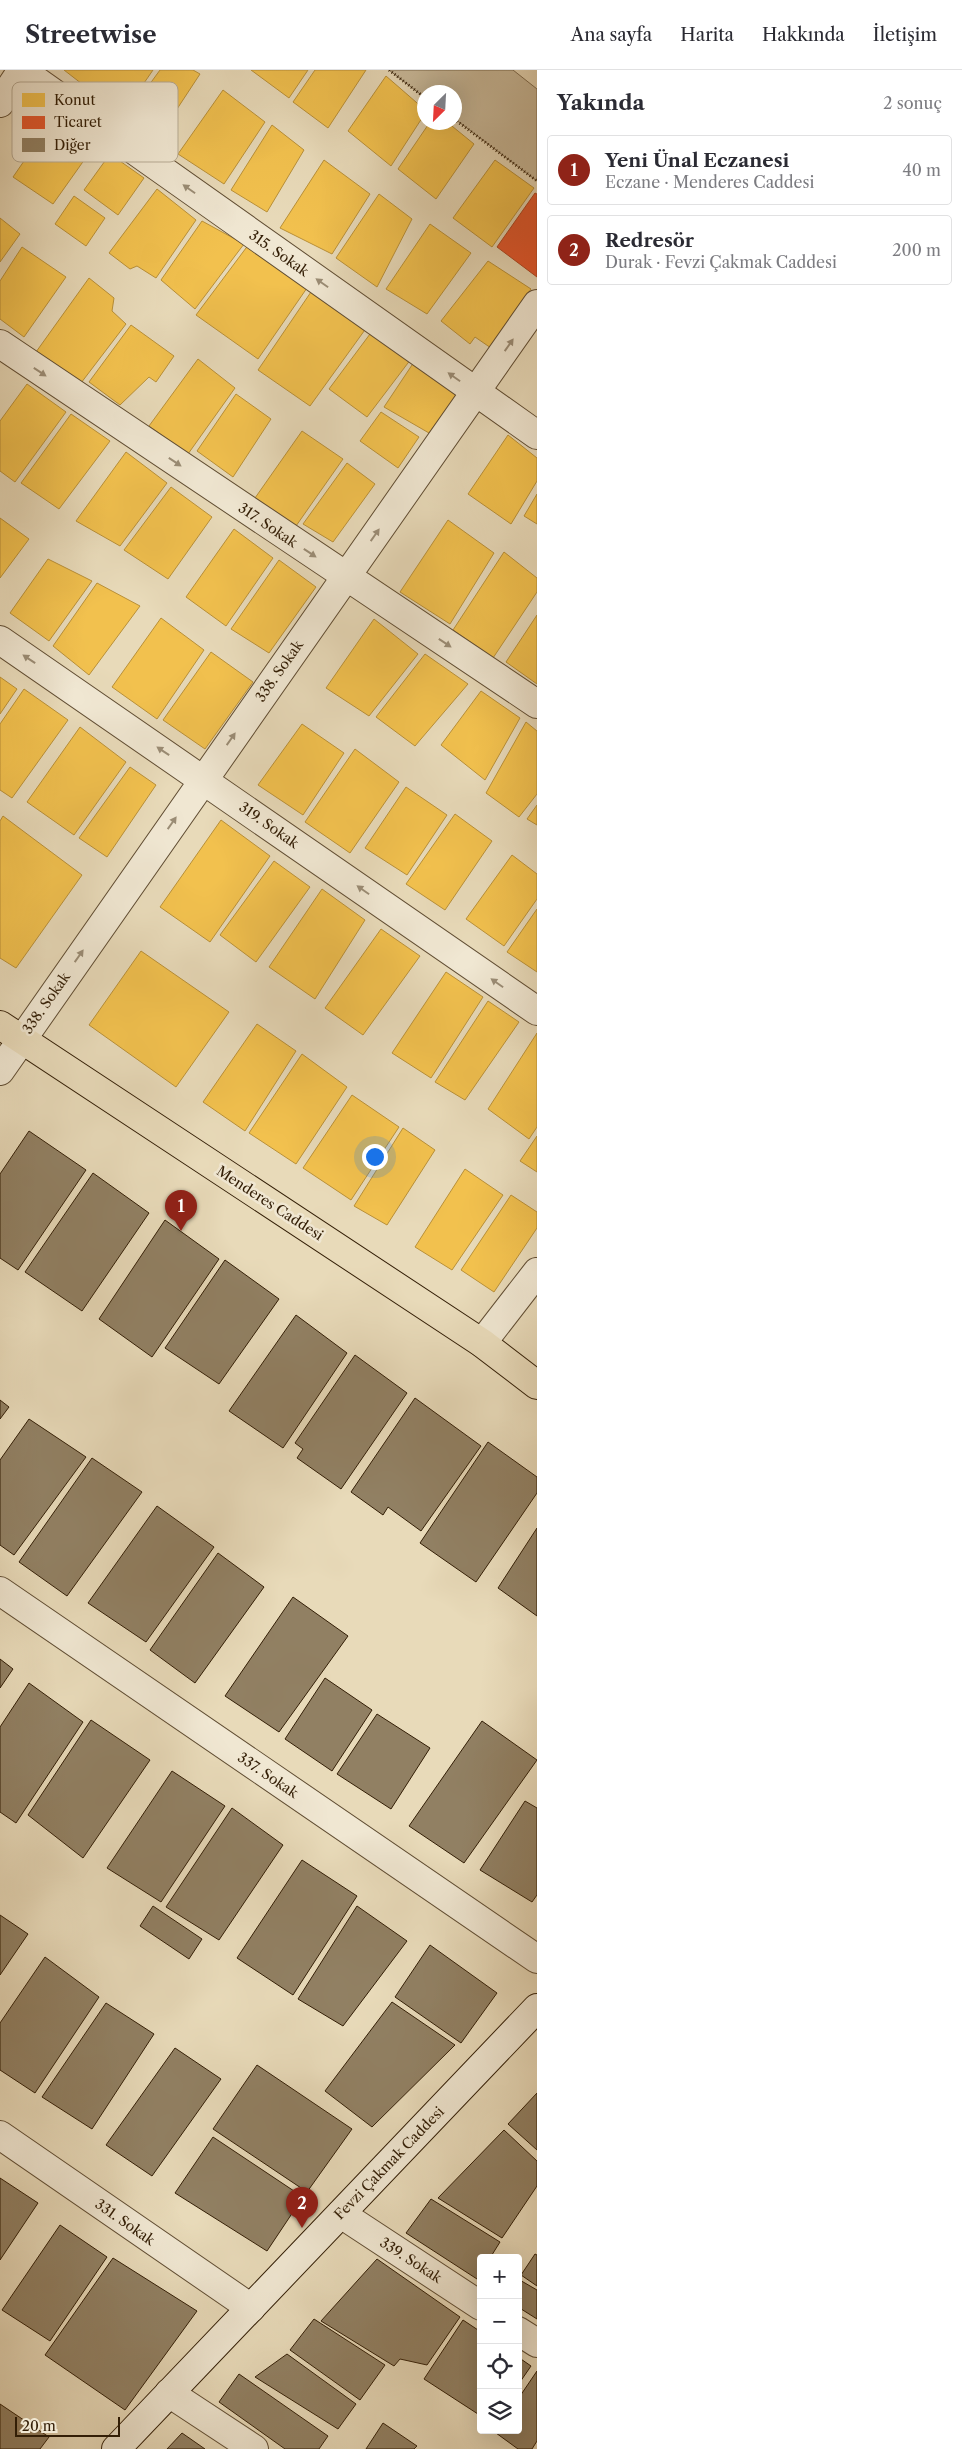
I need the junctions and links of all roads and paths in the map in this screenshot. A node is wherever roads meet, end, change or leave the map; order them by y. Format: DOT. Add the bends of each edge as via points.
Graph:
graph roads {
  1 [pos="22,70"];
  2 [pos="389,70"];
  3 [pos="14,82"];
  4 [pos="39,82"];
  5 [pos="12,85"];
  6 [pos="417,91"];
  7 [pos="0,103"];
  8 [pos="462,125"];
  9 [pos="152,162"];
  10 [pos="537,181"];
  11 [pos="537,304"];
  12 [pos="0,344"];
  13 [pos="476,392"];
  14 [pos="537,435"];
  15 [pos="345,577"];
  16 [pos="0,640"];
  17 [pos="537,704"];
  18 [pos="203,779"];
  19 [pos="537,1010"];
  20 [pos="10,1032"];
  21 [pos="0,1071"];
  22 [pos="537,1272"];
  23 [pos="482,1343"];
  24 [pos="537,1385"];
  25 [pos="0,1591"];
  26 [pos="537,1959"];
  27 [pos="537,2008"];
  28 [pos="0,2135"];
  29 [pos="341,2214"];
  30 [pos="477,2303"];
  31 [pos="250,2308"];
  32 [pos="522,2334"];
  33 [pos="537,2343"];
  34 [pos="169,2393"];
  35 [pos="116,2449"];
  36 [pos="254,2449"];
  1 -- 3 [label="street"];
  4 -- 1 [label="street, 315. Sokak, one-way"];
  2 -- 6 [label="path"];
  5 -- 7 [label="street"];
  8 -- 10 [label="path"];
  13 -- 9 [label="street, 315. Sokak, one-way"];
  13 -- 11 [label="street, 338. Sokak, one-way"];
  12 -- 15 [label="street, 317. Sokak, one-way"];
  13 -- 14 [label="street, 315. Sokak"];
  15 -- 13 [label="street, 338. Sokak, one-way"];
  15 -- 17 [label="street, 317. Sokak, one-way"];
  18 -- 15 [label="street, 338. Sokak, one-way"];
  18 -- 16 [label="street, 319. Sokak, one-way"];
  19 -- 18 [label="street, 319. Sokak, one-way"];
  20 -- 18 [label="street, 338. Sokak, one-way"];
  20 -- 21 [label="street, 338. Sokak"];
  20 -- 23 [label="main road, Menderes Caddesi"];
  22 -- 23 [label="street"];
  23 -- 24 [label="main road, Menderes Caddesi"];
  25 -- 26 [label="street, 337. Sokak"];
  27 -- 29 [label="street, Fevzi Çakmak Caddesi"];
  28 -- 31 [label="street, 331. Sokak"];
  29 -- 30 [label="street, 339. Sokak"];
  29 -- 31 [label="street, Fevzi Çakmak Caddesi"];
  31 -- 34 [label="street, Fevzi Çakmak Caddesi"];
  32 -- 33 [label="street"];
  34 -- 35 [label="street, Fevzi Çakmak Caddesi"];
  34 -- 36 [label="street"];
}
